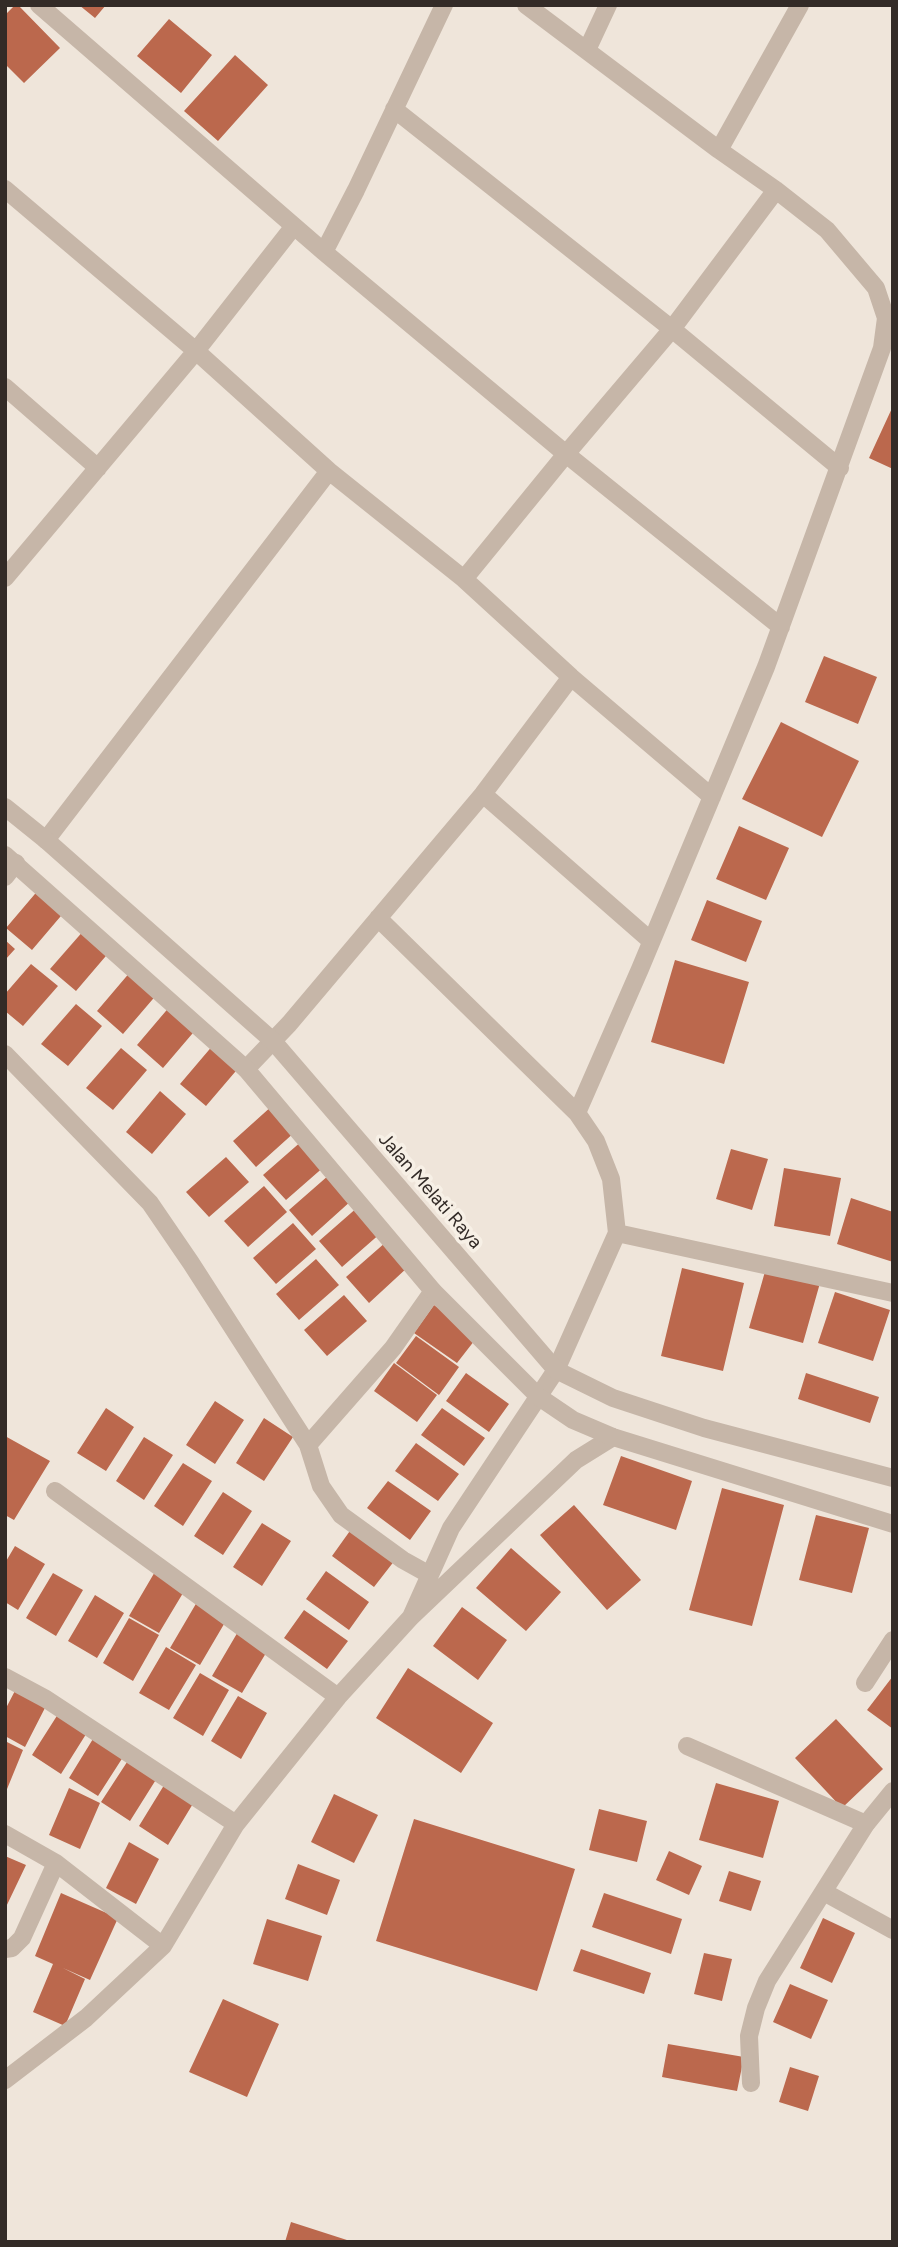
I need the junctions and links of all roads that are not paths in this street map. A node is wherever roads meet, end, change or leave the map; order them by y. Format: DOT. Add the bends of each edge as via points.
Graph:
graph roads {
  1 [pos="39,5"];
  2 [pos="443,5"];
  3 [pos="526,5"];
  4 [pos="608,5"];
  5 [pos="800,5"];
  6 [pos="587,50"];
  7 [pos="394,109"];
  8 [pos="719,150"];
  9 [pos="5,189"];
  10 [pos="776,190"];
  11 [pos="295,226"];
  12 [pos="324,252"];
  13 [pos="673,330"];
  14 [pos="196,351"];
  15 [pos="5,387"];
  16 [pos="566,454"];
  17 [pos="98,468"];
  18 [pos="840,468"];
  19 [pos="330,471"];
  20 [pos="5,578"];
  21 [pos="464,579"];
  22 [pos="781,628"];
  23 [pos="571,677"];
  24 [pos="482,794"];
  25 [pos="712,797"];
  26 [pos="5,807"];
  27 [pos="46,840"];
  28 [pos="9,865"];
  29 [pos="377,918"];
  30 [pos="651,941"];
  31 [pos="273,1041"];
  32 [pos="5,1054"];
  33 [pos="246,1069"];
  34 [pos="577,1113"];
  35 [pos="618,1233"];
  36 [pos="433,1291"];
  37 [pos="893,1293"];
  38 [pos="556,1370"];
  39 [pos="539,1396"];
  40 [pos="613,1437"];
  41 [pos="308,1445"];
  42 [pos="892,1475"];
  43 [pos="55,1491"];
  44 [pos="893,1524"];
  45 [pos="430,1575"];
  46 [pos="411,1617"];
  47 [pos="893,1640"];
  48 [pos="5,1677"];
  49 [pos="865,1683"];
  50 [pos="338,1697"];
  51 [pos="687,1746"];
  52 [pos="893,1791"];
  53 [pos="236,1824"];
  54 [pos="866,1824"];
  55 [pos="5,1834"];
  56 [pos="56,1863"];
  57 [pos="824,1892"];
  58 [pos="893,1930"];
  59 [pos="163,1946"];
  60 [pos="5,1949"];
  61 [pos="5,2080"];
  62 [pos="751,2083"];
  1 -- 11 [label="street"];
  2 -- 7 [label="street"];
  3 -- 6 [label="street"];
  4 -- 6 [label="street"];
  5 -- 8 [label="street"];
  6 -- 8 [label="street"];
  7 -- 12 [label="street"];
  7 -- 13 [label="street"];
  8 -- 10 [label="street"];
  9 -- 14 [label="street"];
  10 -- 13 [label="street"];
  10 -- 18 [label="street" via="827,230 876,288 886,318 882,348"];
  11 -- 12 [label="street"];
  11 -- 14 [label="street"];
  12 -- 16 [label="street"];
  13 -- 16 [label="street"];
  13 -- 18 [label="street"];
  14 -- 17 [label="street"];
  14 -- 19 [label="street"];
  15 -- 17 [label="street"];
  16 -- 21 [label="street"];
  16 -- 22 [label="street"];
  17 -- 20 [label="street"];
  18 -- 22 [label="street"];
  19 -- 21 [label="street"];
  19 -- 27 [label="street"];
  21 -- 23 [label="street"];
  22 -- 25 [label="street"];
  23 -- 24 [label="street"];
  23 -- 25 [label="street"];
  24 -- 29 [label="street"];
  24 -- 30 [label="street"];
  25 -- 30 [label="street"];
  26 -- 27 [label="street, Jalan Melati Raya"];
  27 -- 31 [label="street, Jalan Melati Raya"];
  28 -- 33 [label="street"];
  29 -- 31 [label="street"];
  29 -- 34 [label="street"];
  30 -- 34 [label="street"];
  31 -- 33 [label="street"];
  31 -- 38 [label="street, Jalan Melati Raya"];
  32 -- 41 [label="street" via="150,1203"];
  33 -- 36 [label="street"];
  34 -- 35 [label="street" via="596,1141 611,1179"];
  35 -- 37 [label="street"];
  35 -- 38 [label="street"];
  36 -- 39 [label="street"];
  36 -- 41 [label="street" via="393,1348"];
  38 -- 39 [label="street"];
  38 -- 42 [label="street, Jalan Melati Raya" via="613,1398 704,1428"];
  39 -- 40 [label="street" via="573,1420"];
  39 -- 45 [label="street" via="451,1528"];
  40 -- 44 [label="street"];
  40 -- 46 [label="street" via="576,1460"];
  41 -- 45 [label="street" via="321,1486 341,1515"];
  43 -- 50 [label="street"];
  45 -- 46 [label="street"];
  46 -- 50 [label="street"];
  47 -- 49 [label="street"];
  48 -- 53 [label="street"];
  50 -- 53 [label="street"];
  51 -- 54 [label="street"];
  52 -- 54 [label="street"];
  53 -- 59 [label="street"];
  54 -- 57 [label="street"];
  55 -- 56 [label="street"];
  56 -- 59 [label="street"];
  56 -- 60 [label="street" via="22,1938"];
  57 -- 58 [label="street"];
  57 -- 62 [label="street" via="767,1981 756,2008 749,2036"];
  59 -- 61 [label="street" via="86,2018"];
}
